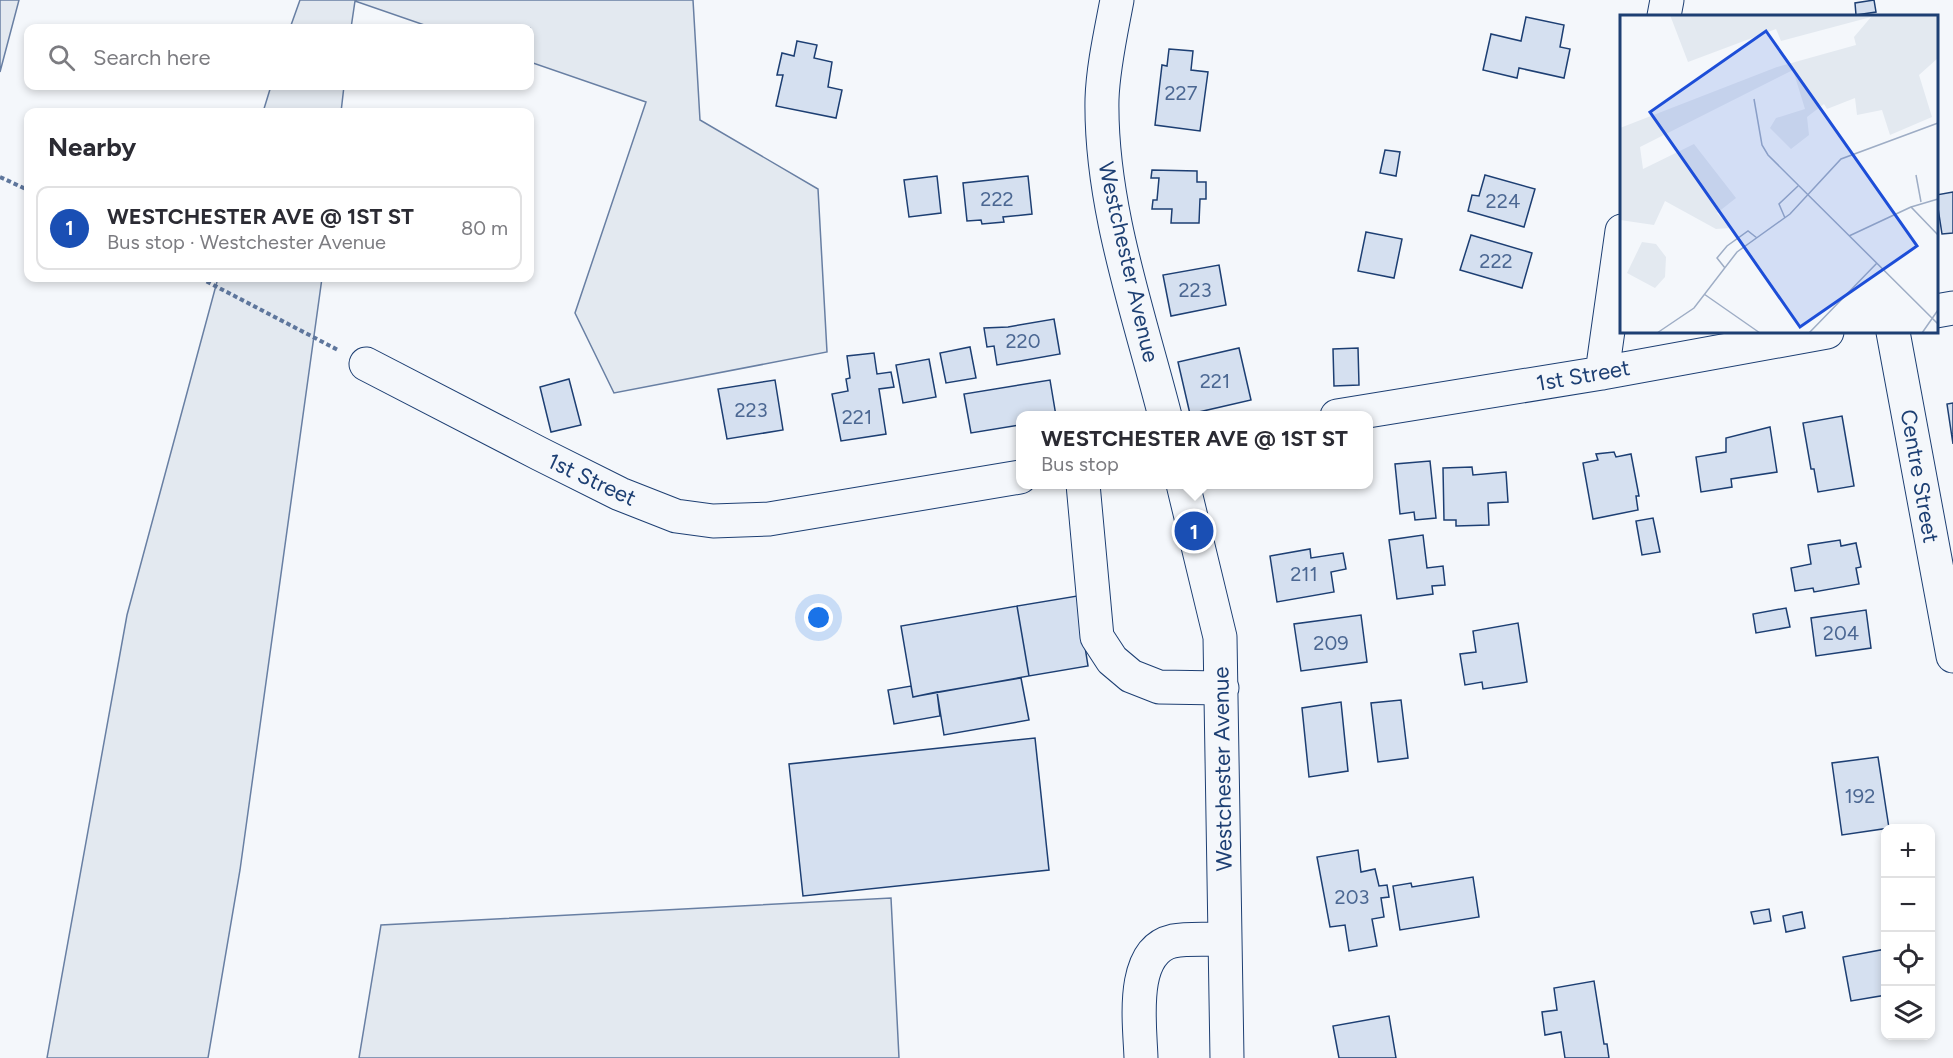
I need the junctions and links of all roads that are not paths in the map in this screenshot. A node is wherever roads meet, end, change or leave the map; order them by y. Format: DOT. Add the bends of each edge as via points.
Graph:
graph roads {
  1 [pos="1117,0"];
  2 [pos="1667,0"];
  3 [pos="1664,15"];
  4 [pos="1620,245"];
  5 [pos="1953,308"];
  6 [pos="1938,311"];
  7 [pos="1822,333"];
  8 [pos="1893,333"];
  9 [pos="366,364"];
  10 [pos="1602,373"];
  11 [pos="1164,411"];
  12 [pos="1368,411"];
  13 [pos="1016,478"];
  14 [pos="1083,489"];
  15 [pos="1184,489"];
  16 [pos="1953,656"];
  17 [pos="1222,688"];
  18 [pos="1225,939"];
  19 [pos="1141,1058"];
  20 [pos="1227,1058"];
  1 -- 11 [label="street, Westchester Avenue" via="1102,97 1104,164"];
  2 -- 3 [label="street"];
  4 -- 10 [label="street"];
  5 -- 6 [label="street"];
  7 -- 10 [label="street, 1st Street"];
  8 -- 16 [label="street, Centre Street"];
  9 -- 13 [label="street, 1st Street" via="620,494 676,516 713,521 770,519"];
  10 -- 12 [label="street, 1st Street"];
  14 -- 17 [label="street" via="1097,637 1112,660 1131,676 1159,687"];
  15 -- 17 [label="street, Westchester Avenue" via="1220,637"];
  17 -- 18 [label="street, Westchester Avenue"];
  18 -- 19 [label="street" via="1174,941 1154,954 1145,967 1140,991"];
  18 -- 20 [label="street, Westchester Avenue"];
}
